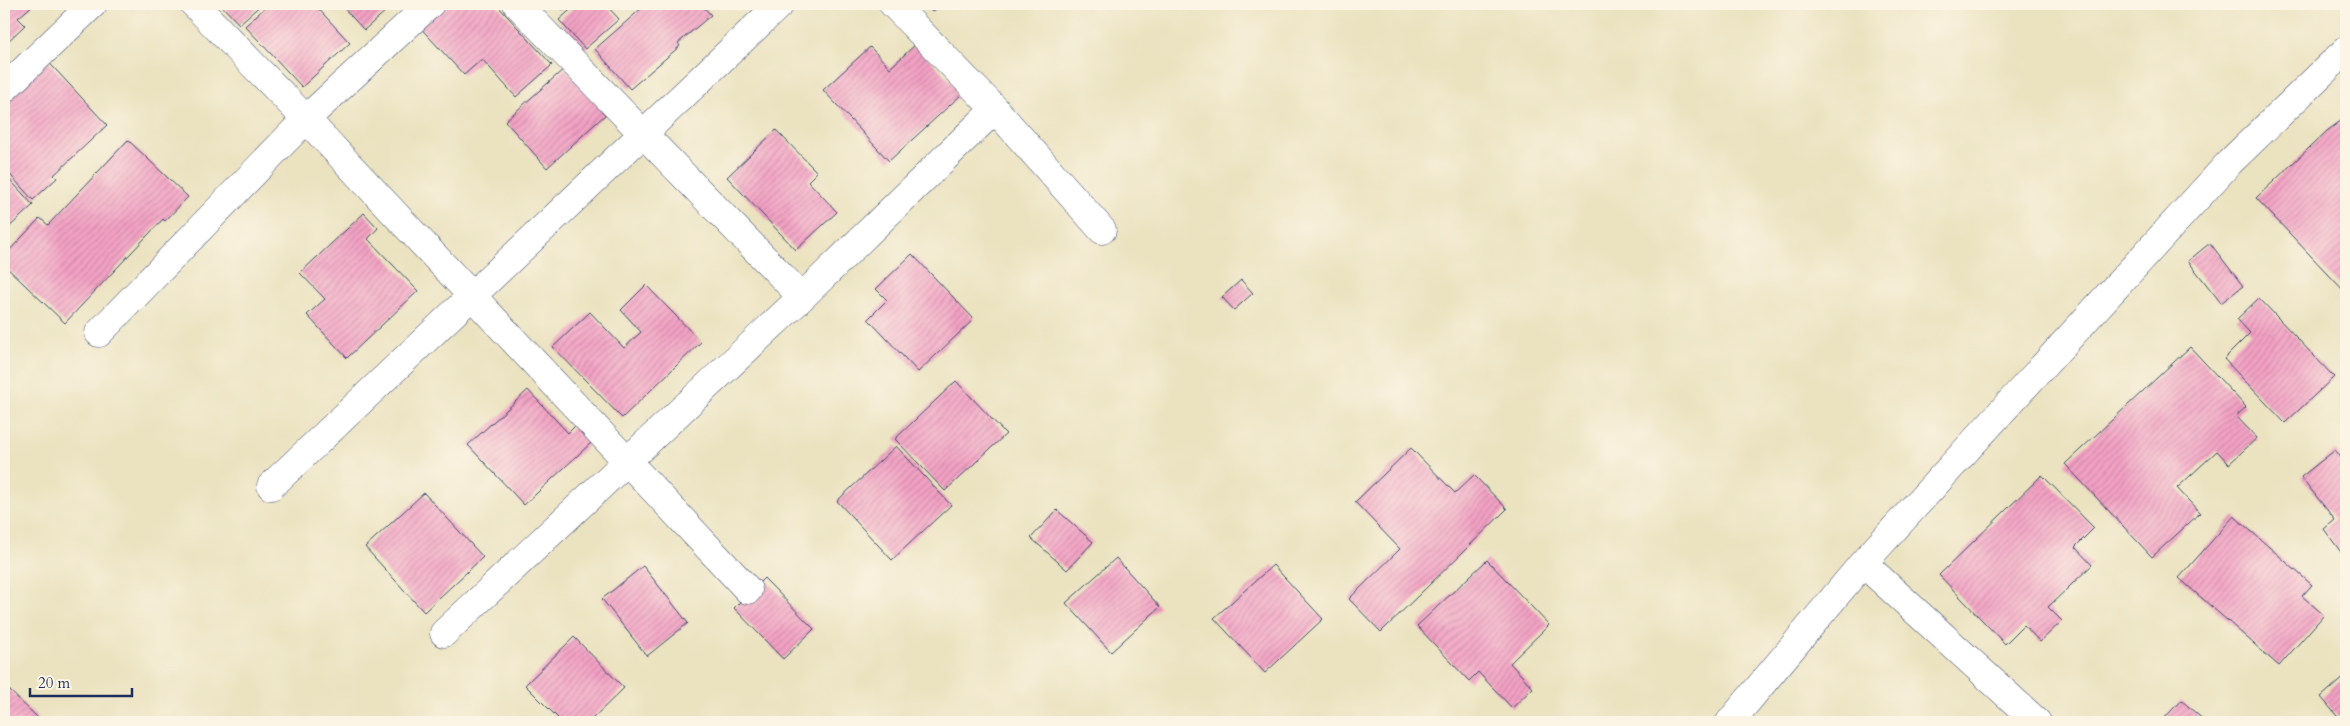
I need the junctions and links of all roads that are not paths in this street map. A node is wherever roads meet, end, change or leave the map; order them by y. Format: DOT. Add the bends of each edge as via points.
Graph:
graph roads {
  1 [pos="93,4"];
  2 [pos="194,4"];
  3 [pos="430,4"];
  4 [pos="517,4"];
  5 [pos="780,4"];
  6 [pos="893,4"];
  7 [pos="2346,50"];
  8 [pos="4,89"];
  9 [pos="995,109"];
  10 [pos="306,120"];
  11 [pos="643,134"];
  12 [pos="1102,230"];
  13 [pos="472,296"];
  14 [pos="802,297"];
  15 [pos="99,333"];
  16 [pos="627,461"];
  17 [pos="271,486"];
  18 [pos="1864,563"];
  19 [pos="748,590"];
  20 [pos="444,634"];
  21 [pos="1730,722"];
  22 [pos="2037,722"];
  1 -- 8 [label="street"];
  2 -- 10 [label="street"];
  3 -- 10 [label="street"];
  4 -- 11 [label="street"];
  5 -- 11 [label="street"];
  6 -- 9 [label="street"];
  7 -- 18 [label="street" via="2230,162"];
  9 -- 12 [label="street"];
  9 -- 14 [label="street"];
  10 -- 13 [label="street"];
  10 -- 15 [label="street"];
  11 -- 13 [label="street"];
  11 -- 14 [label="street"];
  13 -- 16 [label="street"];
  13 -- 17 [label="street"];
  14 -- 16 [label="street"];
  16 -- 19 [label="street"];
  16 -- 20 [label="street"];
  18 -- 21 [label="street"];
  18 -- 22 [label="street"];
}
